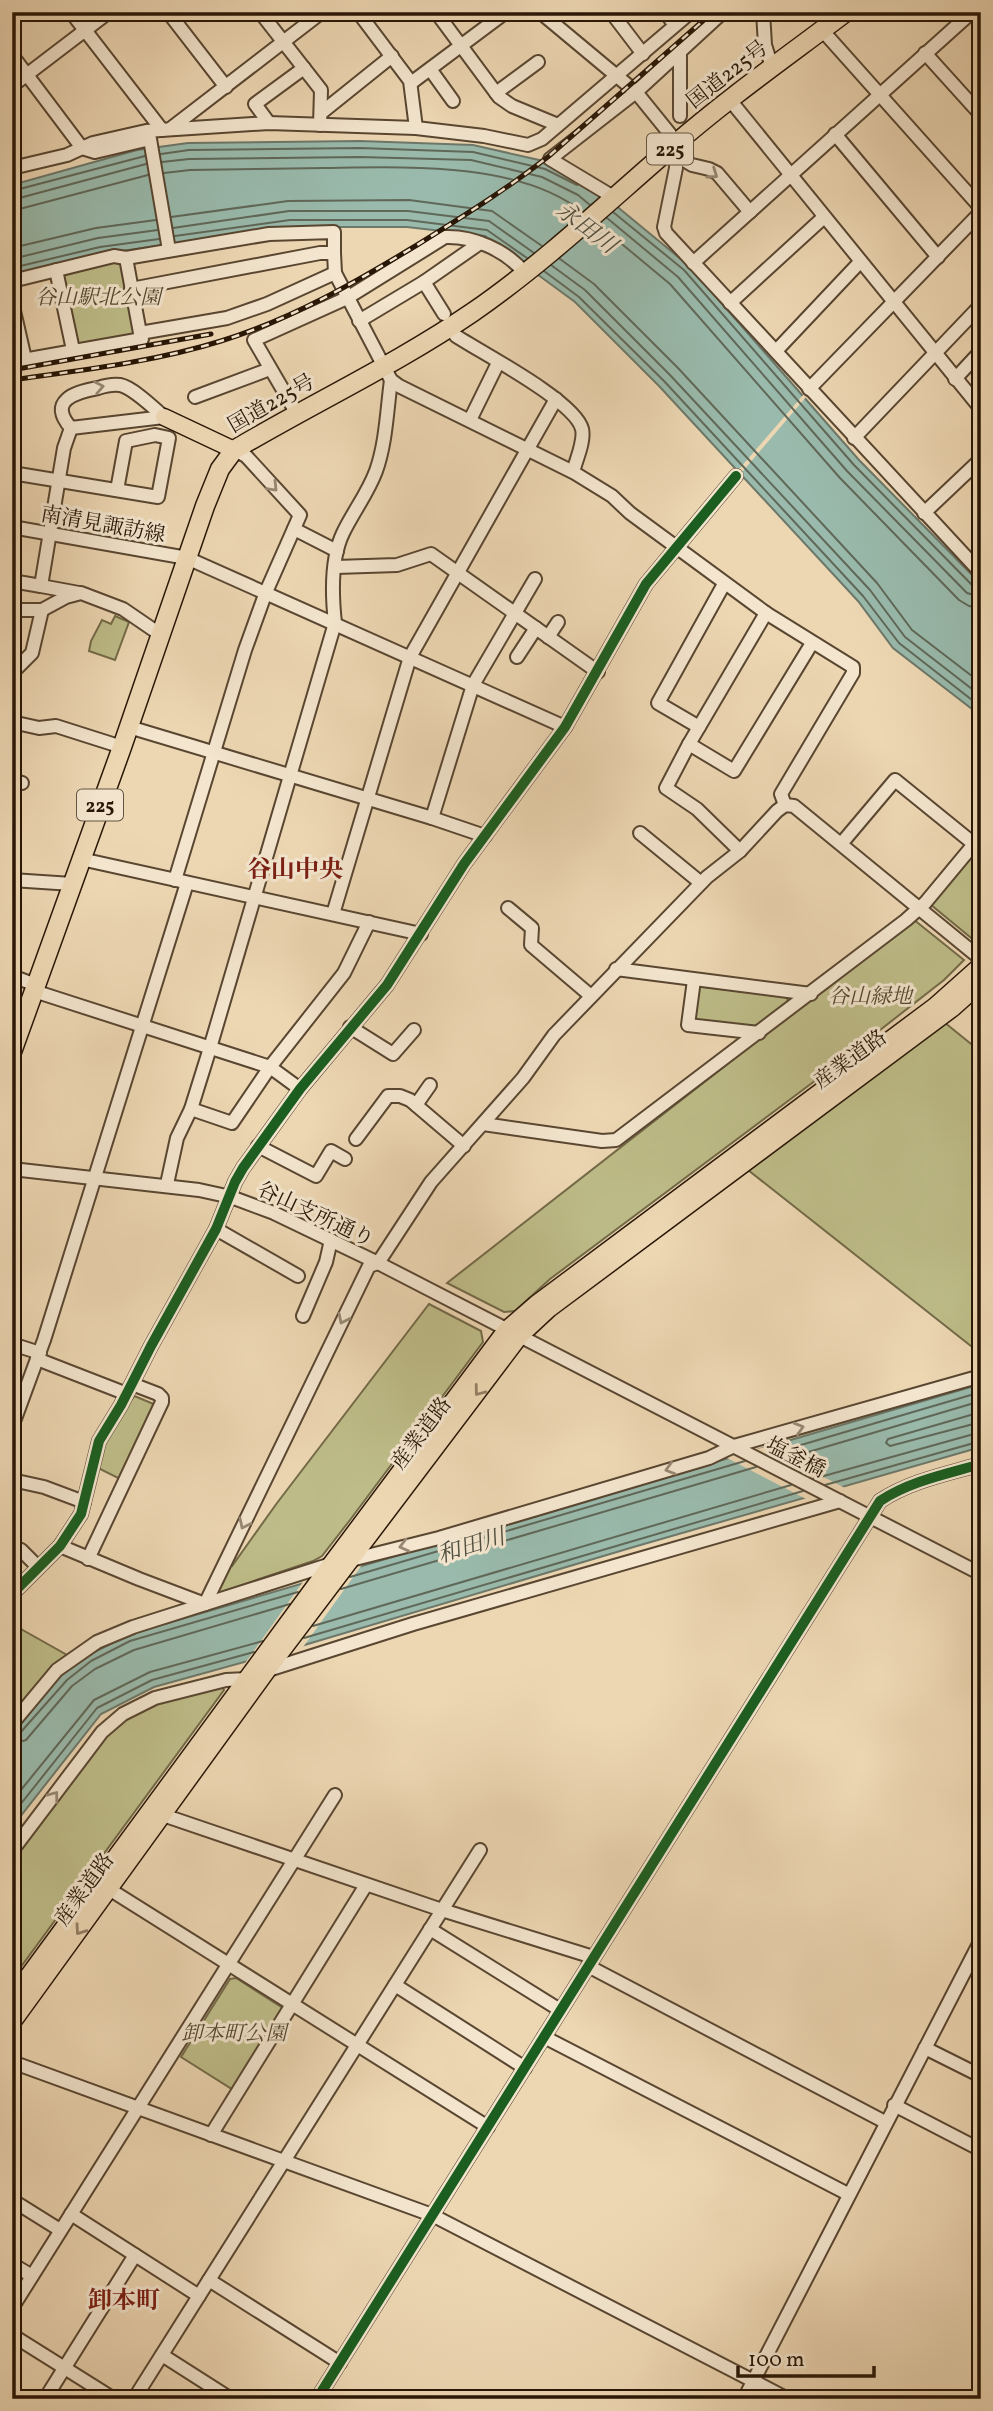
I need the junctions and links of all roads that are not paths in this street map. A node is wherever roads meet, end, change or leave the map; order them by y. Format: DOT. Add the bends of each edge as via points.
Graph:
graph roads {
  1 [pos="71,12"];
  2 [pos="109,12"];
  3 [pos="168,12"];
  4 [pos="260,12"];
  5 [pos="322,12"];
  6 [pos="358,12"];
  7 [pos="436,12"];
  8 [pos="506,12"];
  9 [pos="540,12"];
  10 [pos="611,12"];
  11 [pos="665,12"];
  12 [pos="691,12"];
  13 [pos="723,12"];
  14 [pos="763,12"];
  15 [pos="846,12"];
  16 [pos="974,12"];
  17 [pos="981,18"];
  18 [pos="676,19"];
  19 [pos="85,30"];
  20 [pos="822,30"];
  21 [pos="284,42"];
  22 [pos="461,46"];
  23 [pos="680,51"];
  24 [pos="925,53"];
  25 [pos="643,54"];
  26 [pos="12,55"];
  27 [pos="392,56"];
  28 [pos="538,62"];
  29 [pos="772,67"];
  30 [pos="304,68"];
  31 [pos="430,69"];
  32 [pos="27,74"];
  33 [pos="616,76"];
  34 [pos="411,83"];
  35 [pos="12,86"];
  36 [pos="226,86"];
  37 [pos="636,92"];
  38 [pos="496,93"];
  39 [pos="879,95"];
  40 [pos="730,100"];
  41 [pos="453,101"];
  42 [pos="981,115"];
  43 [pos="680,116"];
  44 [pos="320,119"];
  45 [pos="269,123"];
  46 [pos="558,125"];
  47 [pos="416,128"];
  48 [pos="165,130"];
  49 [pos="835,134"];
  50 [pos="676,144"];
  51 [pos="82,148"];
  52 [pos="12,168"];
  53 [pos="791,175"];
  54 [pos="614,199"];
  55 [pos="981,210"];
  56 [pos="750,212"];
  57 [pos="824,217"];
  58 [pos="481,243"];
  59 [pos="169,250"];
  60 [pos="334,253"];
  61 [pos="938,257"];
  62 [pos="127,258"];
  63 [pos="693,262"];
  64 [pos="860,262"];
  65 [pos="56,270"];
  66 [pos="526,270"];
  67 [pos="335,274"];
  68 [pos="12,281"];
  69 [pos="424,282"];
  70 [pos="131,289"];
  71 [pos="347,298"];
  72 [pos="12,302"];
  73 [pos="730,303"];
  74 [pos="894,304"];
  75 [pos="981,305"];
  76 [pos="446,320"];
  77 [pos="359,321"];
  78 [pos="140,333"];
  79 [pos="73,351"];
  80 [pos="776,351"];
  81 [pos="981,351"];
  82 [pos="934,353"];
  83 [pos="19,361"];
  84 [pos="498,362"];
  85 [pos="271,369"];
  86 [pos="387,373"];
  87 [pos="955,379"];
  88 [pos="809,388"];
  89 [pos="195,397"];
  90 [pos="140,398"];
  91 [pos="556,399"];
  92 [pos="979,402"];
  93 [pos="297,414"];
  94 [pos="164,417"];
  95 [pos="134,419"];
  96 [pos="470,420"];
  97 [pos="71,428"];
  98 [pos="854,438"];
  99 [pos="528,449"];
  100 [pos="233,450"];
  101 [pos="981,459"];
  102 [pos="573,472"];
  103 [pos="12,473"];
  104 [pos="736,476"];
  105 [pos="58,480"];
  106 [pos="117,490"];
  107 [pos="924,513"];
  108 [pos="12,527"];
  109 [pos="294,529"];
  110 [pos="49,533"];
  111 [pos="675,548"];
  112 [pos="337,551"];
  113 [pos="187,558"];
  114 [pos="336,567"];
  115 [pos="457,573"];
  116 [pos="981,573"];
  117 [pos="535,579"];
  118 [pos="12,581"];
  119 [pos="724,584"];
  120 [pos="41,586"];
  121 [pos="266,592"];
  122 [pos="81,593"];
  123 [pos="12,610"];
  124 [pos="43,610"];
  125 [pos="766,613"];
  126 [pos="515,614"];
  127 [pos="558,622"];
  128 [pos="335,623"];
  129 [pos="536,628"];
  130 [pos="161,635"];
  131 [pos="548,637"];
  132 [pos="812,643"];
  133 [pos="410,657"];
  134 [pos="517,657"];
  135 [pos="598,672"];
  136 [pos="12,673"];
  137 [pos="473,685"];
  138 [pos="12,722"];
  139 [pos="129,727"];
  140 [pos="565,727"];
  141 [pos="699,727"];
  142 [pos="689,744"];
  143 [pos="122,747"];
  144 [pos="213,752"];
  145 [pos="291,775"];
  146 [pos="368,799"];
  147 [pos="785,805"];
  148 [pos="432,818"];
  149 [pos="640,833"];
  150 [pos="485,836"];
  151 [pos="841,844"];
  152 [pos="740,850"];
  153 [pos="81,859"];
  154 [pos="12,880"];
  155 [pos="181,882"];
  156 [pos="701,883"];
  157 [pos="72,884"];
  158 [pos="256,897"];
  159 [pos="508,908"];
  160 [pos="918,909"];
  161 [pos="333,914"];
  162 [pos="369,922"];
  163 [pos="421,934"];
  164 [pos="981,959"];
  165 [pos="981,965"];
  166 [pos="615,969"];
  167 [pos="12,976"];
  168 [pos="694,981"];
  169 [pos="981,984"];
  170 [pos="35,988"];
  171 [pos="811,994"];
  172 [pos="591,996"];
  173 [pos="142,1027"];
  174 [pos="350,1027"];
  175 [pos="414,1030"];
  176 [pos="759,1033"];
  177 [pos="210,1048"];
  178 [pos="12,1052"];
  179 [pos="270,1066"];
  180 [pos="430,1085"];
  181 [pos="300,1089"];
  182 [pos="416,1105"];
  183 [pos="191,1109"];
  184 [pos="483,1124"];
  185 [pos="356,1139"];
  186 [pos="258,1146"];
  187 [pos="464,1146"];
  188 [pos="345,1160"];
  189 [pos="12,1169"];
  190 [pos="94,1177"];
  191 [pos="167,1184"];
  192 [pos="230,1197"];
  193 [pos="216,1228"];
  194 [pos="331,1240"];
  195 [pos="378,1263"];
  196 [pos="299,1276"];
  197 [pos="303,1316"];
  198 [pos="513,1333"];
  199 [pos="12,1344"];
  200 [pos="38,1356"];
  201 [pos="981,1376"];
  202 [pos="129,1389"];
  203 [pos="12,1427"];
  204 [pos="734,1446"];
  205 [pos="981,1464"];
  206 [pos="12,1480"];
  207 [pos="837,1500"];
  208 [pos="84,1502"];
  209 [pos="870,1517"];
  210 [pos="12,1546"];
  211 [pos="60,1546"];
  212 [pos="88,1559"];
  213 [pos="338,1565"];
  214 [pos="38,1567"];
  215 [pos="981,1574"];
  216 [pos="12,1594"];
  217 [pos="205,1604"];
  218 [pos="261,1671"];
  219 [pos="12,1724"];
  220 [pos="335,1795"];
  221 [pos="157,1813"];
  222 [pos="480,1850"];
  223 [pos="12,1851"];
  224 [pos="293,1860"];
  225 [pos="366,1885"];
  226 [pos="109,1889"];
  227 [pos="442,1910"];
  228 [pos="430,1929"];
  229 [pos="981,1940"];
  230 [pos="591,1962"];
  231 [pos="228,1964"];
  232 [pos="395,1986"];
  233 [pos="12,1998"];
  234 [pos="293,2004"];
  235 [pos="560,2010"];
  236 [pos="12,2023"];
  237 [pos="544,2037"];
  238 [pos="358,2045"];
  239 [pos="925,2048"];
  240 [pos="12,2062"];
  241 [pos="525,2068"];
  242 [pos="981,2076"];
  243 [pos="894,2105"];
  244 [pos="137,2108"];
  245 [pos="885,2122"];
  246 [pos="488,2127"];
  247 [pos="211,2135"];
  248 [pos="981,2150"];
  249 [pos="284,2161"];
  250 [pos="848,2194"];
  251 [pos="12,2200"];
  252 [pos="71,2214"];
  253 [pos="432,2215"];
  254 [pos="60,2230"];
  255 [pos="135,2255"];
  256 [pos="12,2264"];
  257 [pos="32,2276"];
  258 [pos="209,2280"];
  259 [pos="199,2296"];
  260 [pos="12,2308"];
  261 [pos="12,2334"];
  262 [pos="162,2355"];
  263 [pos="340,2363"];
  264 [pos="64,2368"];
  265 [pos="753,2381"];
  266 [pos="45,2399"];
  267 [pos="114,2399"];
  268 [pos="134,2399"];
  269 [pos="232,2399"];
  270 [pos="317,2399"];
  271 [pos="744,2399"];
  272 [pos="788,2399"];
  1 -- 19 [label="street"];
  2 -- 19 [label="street"];
  3 -- 36 [label="street"];
  4 -- 21 [label="street"];
  5 -- 21 [label="street"];
  6 -- 27 [label="street"];
  7 -- 22 [label="street"];
  8 -- 22 [label="street"];
  9 -- 33 [label="street"];
  10 -- 25 [label="street"];
  11 -- 18 [label="street"];
  12 -- 18 [label="street"];
  13 -- 23 [label="street"];
  14 -- 29 [label="street"];
  15 -- 20 [label="highway, 国道225号 / 225"];
  16 -- 17 [label="street"];
  16 -- 24 [label="street"];
  18 -- 25 [label="street"];
  19 -- 32 [label="street"];
  19 -- 48 [label="street"];
  20 -- 29 [label="highway, 国道225号 / 225"];
  20 -- 39 [label="street"];
  21 -- 30 [label="street"];
  21 -- 36 [label="street"];
  22 -- 31 [label="street"];
  22 -- 38 [label="street"];
  23 -- 37 [label="street"];
  23 -- 43 [label="street"];
  24 -- 39 [label="street"];
  24 -- 42 [label="street"];
  25 -- 33 [label="street"];
  26 -- 32 [label="street"];
  27 -- 34 [label="street"];
  27 -- 44 [label="street"];
  28 -- 38 [label="street"];
  29 -- 40 [label="highway, 国道225号 / 225"];
  30 -- 44 [label="street" via="321,90"];
  30 -- 45 [label="street" via="255,104"];
  31 -- 34 [label="street"];
  31 -- 41 [label="street"];
  32 -- 35 [label="street"];
  32 -- 51 [label="street"];
  33 -- 37 [label="street"];
  33 -- 46 [label="street"];
  34 -- 47 [label="street"];
  36 -- 48 [label="street"];
  37 -- 50 [label="street"];
  37 -- 54 [label="street" via="550,159"];
  38 -- 46 [label="street" via="512,106"];
  39 -- 49 [label="street"];
  39 -- 55 [label="street"];
  40 -- 50 [label="highway, 国道225号 / 225"];
  40 -- 53 [label="street"];
  44 -- 45 [label="street"];
  44 -- 47 [label="street"];
  45 -- 48 [label="street"];
  46 -- 47 [label="street" via="528,145"];
  48 -- 51 [label="street"];
  49 -- 53 [label="street"];
  49 -- 61 [label="street"];
  50 -- 54 [label="highway, 国道225号 / 225"];
  50 -- 56 [label="street, one-way" via="679,157 717,173"];
  50 -- 63 [label="street" via="664,227"];
  51 -- 52 [label="street"];
  51 -- 59 [label="street" via="95,152 150,139"];
  53 -- 56 [label="street"];
  53 -- 57 [label="street"];
  54 -- 66 [label="highway, 国道225号 / 225"];
  55 -- 61 [label="street"];
  56 -- 63 [label="street"];
  57 -- 64 [label="street"];
  57 -- 73 [label="street"];
  58 -- 66 [label="street"];
  58 -- 69 [label="street"];
  58 -- 71 [label="street" via="445,237"];
  59 -- 60 [label="street" via="270,234 334,232"];
  59 -- 62 [label="street"];
  60 -- 67 [label="street"];
  60 -- 70 [label="street"];
  61 -- 74 [label="street"];
  62 -- 65 [label="street" via="114,256"];
  62 -- 70 [label="street"];
  63 -- 73 [label="street"];
  64 -- 74 [label="street"];
  64 -- 80 [label="street"];
  65 -- 68 [label="street"];
  65 -- 79 [label="street"];
  66 -- 76 [label="highway, 国道225号 / 225" via="471,313"];
  67 -- 71 [label="street"];
  67 -- 78 [label="street" via="227,317"];
  69 -- 76 [label="street"];
  69 -- 77 [label="street"];
  70 -- 78 [label="street"];
  71 -- 77 [label="street"];
  71 -- 85 [label="street" via="254,340"];
  72 -- 83 [label="street"];
  73 -- 80 [label="street"];
  74 -- 82 [label="street"];
  74 -- 88 [label="street"];
  75 -- 82 [label="street"];
  76 -- 84 [label="street" via="456,336"];
  76 -- 86 [label="highway, 国道225号 / 225"];
  77 -- 86 [label="street"];
  78 -- 79 [label="street" via="142,339"];
  79 -- 83 [label="street"];
  80 -- 88 [label="street"];
  81 -- 87 [label="street"];
  82 -- 87 [label="street"];
  82 -- 98 [label="street"];
  84 -- 91 [label="street"];
  84 -- 96 [label="street"];
  85 -- 89 [label="street"];
  85 -- 93 [label="street"];
  86 -- 93 [label="highway, 国道225号 / 225"];
  86 -- 96 [label="street"];
  86 -- 112 [label="street" via="386,423 376,472"];
  87 -- 92 [label="street"];
  88 -- 98 [label="street"];
  90 -- 94 [label="street"];
  90 -- 95 [label="street"];
  97 -- 90 [label="street, one-way" via="62,410 77,391 122,385"];
  91 -- 99 [label="street"];
  91 -- 102 [label="street" via="582,428"];
  93 -- 100 [label="highway, 国道225号 / 225"];
  94 -- 95 [label="street"];
  94 -- 100 [label="main road"];
  95 -- 97 [label="street"];
  96 -- 99 [label="street"];
  97 -- 105 [label="street"];
  98 -- 107 [label="street"];
  99 -- 102 [label="street"];
  99 -- 115 [label="street"];
  100 -- 109 [label="street, one-way" via="246,456 300,515"];
  100 -- 113 [label="highway, 国道225号 / 225" via="220,469"];
  101 -- 107 [label="street"];
  102 -- 111 [label="street" via="612,496"];
  103 -- 105 [label="street"];
  104 -- 111 [label="street"];
  105 -- 106 [label="street"];
  105 -- 110 [label="street"];
  106 -- 106 [label="street" via="158,497 169,438 155,435 126,441"];
  107 -- 116 [label="street"];
  108 -- 110 [label="street, 南清見諏訪線"];
  109 -- 112 [label="street"];
  109 -- 121 [label="street"];
  110 -- 113 [label="street, 南清見諏訪線"];
  110 -- 120 [label="street"];
  111 -- 119 [label="street"];
  111 -- 135 [label="street" via="638,596"];
  112 -- 114 [label="street"];
  113 -- 121 [label="street, 南清見諏訪線"];
  113 -- 130 [label="highway, 国道225号 / 225"];
  114 -- 115 [label="street" via="397,565 431,554"];
  114 -- 128 [label="street"];
  115 -- 126 [label="street"];
  115 -- 133 [label="street"];
  117 -- 126 [label="street"];
  118 -- 120 [label="street"];
  119 -- 125 [label="street"];
  119 -- 141 [label="street" via="658,703"];
  120 -- 122 [label="street"];
  121 -- 128 [label="street, 南清見諏訪線"];
  121 -- 144 [label="street"];
  122 -- 124 [label="street"];
  122 -- 130 [label="street" via="123,609"];
  123 -- 124 [label="street"];
  124 -- 136 [label="street" via="32,653"];
  125 -- 132 [label="street"];
  125 -- 141 [label="street"];
  126 -- 129 [label="street"];
  126 -- 137 [label="street"];
  127 -- 131 [label="street"];
  128 -- 133 [label="street, 南清見諏訪線"];
  128 -- 145 [label="street"];
  129 -- 131 [label="street"];
  129 -- 134 [label="street"];
  130 -- 139 [label="highway, 国道225号 / 225"];
  131 -- 135 [label="street"];
  132 -- 142 [label="street" via="734,771"];
  132 -- 147 [label="street" via="855,670 781,794"];
  133 -- 137 [label="street, 南清見諏訪線"];
  133 -- 146 [label="street"];
  135 -- 140 [label="street"];
  137 -- 140 [label="street, 南清見諏訪線"];
  137 -- 148 [label="street"];
  138 -- 143 [label="street" via="55,726"];
  139 -- 143 [label="highway, 国道225号 / 225"];
  139 -- 144 [label="street"];
  140 -- 150 [label="street"];
  141 -- 142 [label="street"];
  142 -- 152 [label="street" via="666,788 697,809"];
  143 -- 153 [label="highway, 国道225号 / 225"];
  144 -- 145 [label="street"];
  144 -- 155 [label="street"];
  145 -- 146 [label="street"];
  145 -- 158 [label="street"];
  146 -- 148 [label="street"];
  146 -- 161 [label="street"];
  147 -- 151 [label="street" via="794,806"];
  147 -- 152 [label="street"];
  148 -- 150 [label="street"];
  149 -- 156 [label="street"];
  150 -- 163 [label="street"];
  151 -- 160 [label="street"];
  151 -- 160 [label="street" via="895,780 974,844"];
  152 -- 156 [label="street"];
  153 -- 155 [label="street"];
  153 -- 157 [label="highway, 国道225号 / 225"];
  154 -- 157 [label="street"];
  155 -- 158 [label="street"];
  155 -- 173 [label="street"];
  156 -- 166 [label="street"];
  157 -- 170 [label="highway, 国道225号 / 225"];
  158 -- 161 [label="street"];
  158 -- 177 [label="street"];
  159 -- 172 [label="street" via="532,928 531,945"];
  160 -- 164 [label="street"];
  160 -- 171 [label="street"];
  161 -- 162 [label="street"];
  162 -- 163 [label="street"];
  162 -- 179 [label="street" via="344,973"];
  163 -- 174 [label="street" via="387,985"];
  165 -- 198 [label="main road, 産業道路" via="935,1006 557,1288"];
  166 -- 168 [label="street"];
  166 -- 172 [label="street"];
  167 -- 170 [label="street"];
  168 -- 171 [label="street"];
  168 -- 176 [label="street" via="688,1025"];
  169 -- 198 [label="main road, 産業道路"];
  170 -- 173 [label="street"];
  170 -- 178 [label="highway, 国道225号 / 225"];
  171 -- 176 [label="street"];
  172 -- 184 [label="street"];
  173 -- 177 [label="street"];
  173 -- 190 [label="street"];
  174 -- 175 [label="street" via="393,1054"];
  174 -- 181 [label="street"];
  176 -- 184 [label="street" via="613,1142"];
  177 -- 179 [label="street"];
  177 -- 183 [label="street"];
  179 -- 181 [label="street" via="288,1073"];
  179 -- 183 [label="street" via="232,1122"];
  180 -- 182 [label="street"];
  181 -- 186 [label="street"];
  182 -- 185 [label="street" via="404,1097 387,1096"];
  182 -- 187 [label="street"];
  183 -- 191 [label="street" via="177,1138"];
  184 -- 187 [label="street"];
  186 -- 188 [label="street" via="316,1176 331,1151"];
  186 -- 192 [label="street"];
  187 -- 195 [label="street" via="417,1202"];
  189 -- 190 [label="street, 谷山支所通り"];
  190 -- 191 [label="street, 谷山支所通り"];
  190 -- 200 [label="street"];
  191 -- 192 [label="street, 谷山支所通り"];
  192 -- 193 [label="street"];
  192 -- 194 [label="street, 谷山支所通り"];
  193 -- 196 [label="street"];
  193 -- 202 [label="street"];
  194 -- 195 [label="street, 谷山支所通り"];
  194 -- 197 [label="street"];
  195 -- 198 [label="street, 谷山支所通り"];
  195 -- 217 [label="street, one-way" via="369,1266"];
  198 -- 204 [label="street, 谷山支所通り"];
  198 -- 213 [label="main road, 産業道路"];
  199 -- 200 [label="street"];
  200 -- 202 [label="street"];
  200 -- 203 [label="street"];
  204 -- 201 [label="street, one-way"];
  202 -- 208 [label="street" via="99,1441"];
  202 -- 212 [label="street" via="158,1394 162,1402"];
  204 -- 207 [label="street, 塩釜橋"];
  204 -- 213 [label="street, one-way" via="709,1458"];
  205 -- 209 [label="street" via="890,1494"];
  206 -- 208 [label="street"];
  207 -- 209 [label="street, 塩釜橋"];
  207 -- 218 [label="street"];
  208 -- 211 [label="street"];
  209 -- 215 [label="street, 塩釜橋"];
  209 -- 230 [label="street"];
  210 -- 214 [label="street"];
  211 -- 212 [label="street"];
  211 -- 214 [label="street"];
  212 -- 217 [label="street"];
  213 -- 217 [label="street"];
  213 -- 218 [label="main road, 産業道路"];
  214 -- 216 [label="street"];
  217 -- 219 [label="street" via="114,1633 86,1648 57,1670"];
  218 -- 221 [label="main road, 産業道路"];
  218 -- 221 [label="main road, 産業道路"];
  223 -- 218 [label="street, one-way" via="102,1732 123,1714 155,1698"];
  220 -- 224 [label="street"];
  221 -- 224 [label="street"];
  221 -- 226 [label="main road, 産業道路"];
  221 -- 233 [label="main road, 産業道路"];
  222 -- 227 [label="street"];
  224 -- 225 [label="street"];
  224 -- 231 [label="street"];
  225 -- 227 [label="street"];
  225 -- 234 [label="street"];
  226 -- 231 [label="street"];
  226 -- 236 [label="main road, 産業道路, one-way"];
  227 -- 228 [label="street"];
  227 -- 230 [label="street"];
  228 -- 232 [label="street"];
  228 -- 235 [label="street"];
  229 -- 239 [label="street"];
  230 -- 235 [label="street"];
  230 -- 245 [label="street"];
  231 -- 234 [label="street"];
  231 -- 244 [label="street"];
  232 -- 238 [label="street"];
  232 -- 241 [label="street"];
  234 -- 238 [label="street"];
  234 -- 247 [label="street"];
  235 -- 237 [label="street"];
  237 -- 241 [label="street"];
  237 -- 250 [label="street"];
  238 -- 246 [label="street"];
  238 -- 249 [label="street"];
  239 -- 242 [label="street"];
  239 -- 243 [label="street"];
  240 -- 244 [label="street"];
  241 -- 246 [label="street"];
  243 -- 245 [label="street"];
  243 -- 248 [label="street"];
  244 -- 247 [label="street"];
  244 -- 252 [label="street"];
  245 -- 250 [label="street"];
  246 -- 253 [label="street"];
  247 -- 249 [label="street"];
  249 -- 253 [label="street"];
  249 -- 258 [label="street"];
  250 -- 265 [label="street"];
  251 -- 254 [label="street"];
  252 -- 254 [label="street"];
  252 -- 255 [label="street"];
  253 -- 263 [label="street"];
  253 -- 265 [label="street"];
  254 -- 257 [label="street"];
  255 -- 259 [label="street"];
  255 -- 264 [label="street"];
  256 -- 257 [label="street"];
  257 -- 260 [label="street"];
  258 -- 259 [label="street"];
  258 -- 263 [label="street"];
  259 -- 262 [label="street"];
  261 -- 264 [label="street"];
  262 -- 268 [label="street"];
  262 -- 269 [label="street"];
  263 -- 270 [label="street"];
  264 -- 266 [label="street"];
  264 -- 267 [label="street"];
  265 -- 271 [label="street"];
  265 -- 272 [label="street"];
}
